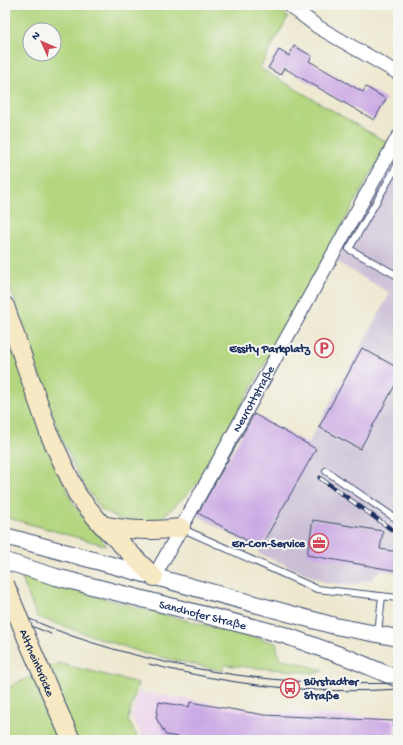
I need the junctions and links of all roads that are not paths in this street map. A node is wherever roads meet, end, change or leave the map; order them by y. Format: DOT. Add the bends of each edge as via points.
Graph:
graph roads {
  1 [pos="289,5"];
  2 [pos="398,73"];
  3 [pos="398,137"];
  4 [pos="398,164"];
  5 [pos="398,276"];
  6 [pos="5,306"];
  7 [pos="326,471"];
  8 [pos="398,520"];
  9 [pos="102,526"];
  10 [pos="181,528"];
  11 [pos="5,536"];
  12 [pos="5,561"];
  13 [pos="154,577"];
  14 [pos="5,584"];
  15 [pos="382,596"];
  16 [pos="398,598"];
  17 [pos="148,601"];
  18 [pos="378,635"];
  19 [pos="397,638"];
  20 [pos="398,679"];
  21 [pos="71,740"];
  1 -- 2 [label="street" via="318,27"];
  3 -- 10 [label="street, Neurottstraße"];
  4 -- 5 [label="lane" via="349,248"];
  6 -- 9 [label="main road" via="50,436 78,496"];
  7 -- 8 [label="lane"];
  9 -- 10 [label="main road" via="152,531"];
  9 -- 13 [label="main road"];
  10 -- 13 [label="street, Neurottstraße"];
  10 -- 15 [label="lane" via="317,589"];
  11 -- 13 [label="street, Sandhofer Straße"];
  12 -- 17 [label="street, Sandhofer Straße"];
  13 -- 17 [label="street"];
  13 -- 18 [label="street, Sandhofer Straße" via="335,626"];
  14 -- 21 [label="main road, Altrheinbrücke, bridge"];
  15 -- 16 [label="lane"];
  15 -- 18 [label="lane"];
  17 -- 20 [label="street, Sandhofer Straße" via="284,635"];
  18 -- 19 [label="street, Sandhofer Straße"];
}
